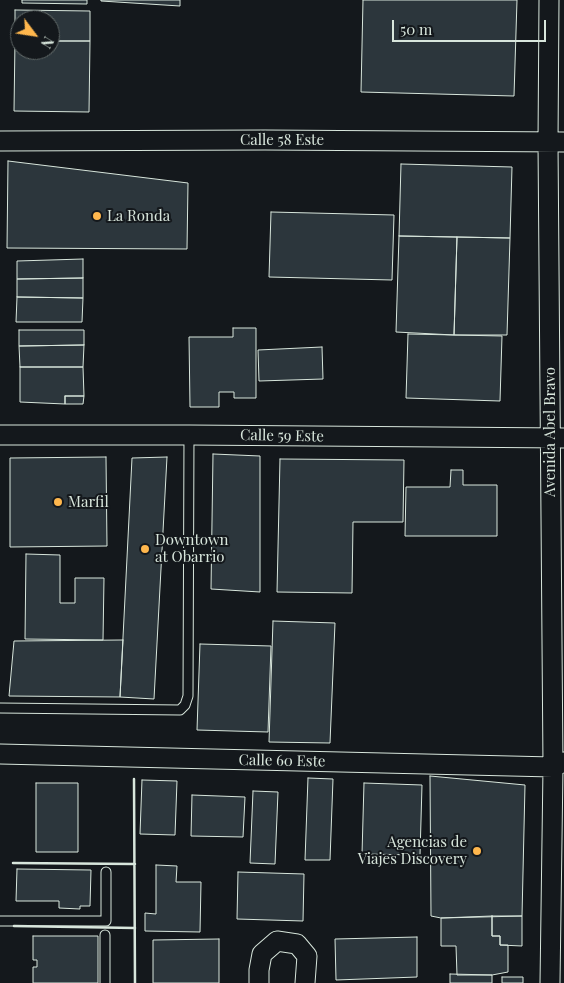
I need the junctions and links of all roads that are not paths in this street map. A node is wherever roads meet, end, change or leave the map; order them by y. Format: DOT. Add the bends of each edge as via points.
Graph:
graph roads {
  1 [pos="549,0"];
  2 [pos="0,141"];
  3 [pos="556,142"];
  4 [pos="0,435"];
  5 [pos="189,435"];
  6 [pos="557,439"];
  7 [pos="0,708"];
  8 [pos="0,754"];
  9 [pos="559,764"];
  10 [pos="106,872"];
  11 [pos="0,921"];
  12 [pos="105,935"];
  13 [pos="105,983"];
  14 [pos="258,983"];
  15 [pos="306,983"];
  16 [pos="550,983"];
  1 -- 3 [label="street, Avenida Abel Bravo"];
  2 -- 3 [label="street, Calle 58 Este"];
  3 -- 6 [label="street, Avenida Abel Bravo"];
  4 -- 5 [label="street, Calle 59 Este"];
  5 -- 6 [label="street, Calle 59 Este"];
  5 -- 7 [label="lane" via="188,696 185,706 180,710"];
  6 -- 9 [label="street, Avenida Abel Bravo"];
  8 -- 9 [label="street, Calle 60 Este"];
  9 -- 16 [label="street, Avenida Abel Bravo"];
  10 -- 11 [label="lane" via="106,921"];
  12 -- 13 [label="lane"];
  14 -- 15 [label="street" via="262,954 277,941 296,944 307,956"];
}
